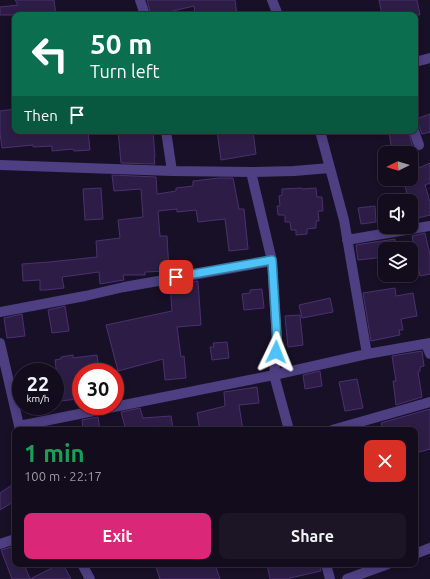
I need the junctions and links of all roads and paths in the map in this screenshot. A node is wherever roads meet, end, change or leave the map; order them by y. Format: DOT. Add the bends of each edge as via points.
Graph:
graph roads {
  1 [pos="140,0"];
  2 [pos="272,0"];
  3 [pos="144,12"];
  4 [pos="277,12"];
  5 [pos="430,58"];
  6 [pos="418,61"];
  7 [pos="166,134"];
  8 [pos="321,134"];
  9 [pos="415,134"];
  10 [pos="419,145"];
  11 [pos="0,165"];
  12 [pos="330,168"];
  13 [pos="172,171"];
  14 [pos="251,172"];
  15 [pos="430,226"];
  16 [pos="347,240"];
  17 [pos="272,260"];
  18 [pos="0,312"];
  19 [pos="0,343"];
  20 [pos="428,343"];
  21 [pos="367,354"];
  22 [pos="430,354"];
  23 [pos="274,375"];
  24 [pos="430,402"];
  25 [pos="20,427"];
  26 [pos="25,427"];
  27 [pos="288,427"];
  28 [pos="342,427"];
  29 [pos="12,540"];
  30 [pos="0,544"];
  31 [pos="430,548"];
  32 [pos="418,553"];
  33 [pos="84,567"];
  34 [pos="327,567"];
  35 [pos="380,567"];
  36 [pos="90,579"];
  37 [pos="330,579"];
  38 [pos="347,579"];
  1 -- 3 [label="street"];
  2 -- 4 [label="street"];
  5 -- 6 [label="street"];
  7 -- 13 [label="street"];
  8 -- 12 [label="street"];
  9 -- 10 [label="street"];
  11 -- 13 [label="street"];
  12 -- 14 [label="street"];
  12 -- 16 [label="street"];
  13 -- 14 [label="street"];
  14 -- 17 [label="street"];
  15 -- 16 [label="street"];
  16 -- 21 [label="street"];
  17 -- 18 [label="street"];
  17 -- 23 [label="street" via="277,341"];
  19 -- 25 [label="street"];
  20 -- 21 [label="street"];
  20 -- 22 [label="street"];
  21 -- 23 [label="street"];
  23 -- 26 [label="street"];
  23 -- 27 [label="street"];
  24 -- 28 [label="street"];
  29 -- 30 [label="street"];
  31 -- 32 [label="street"];
  33 -- 36 [label="street"];
  34 -- 37 [label="street"];
  35 -- 38 [label="street"];
}
